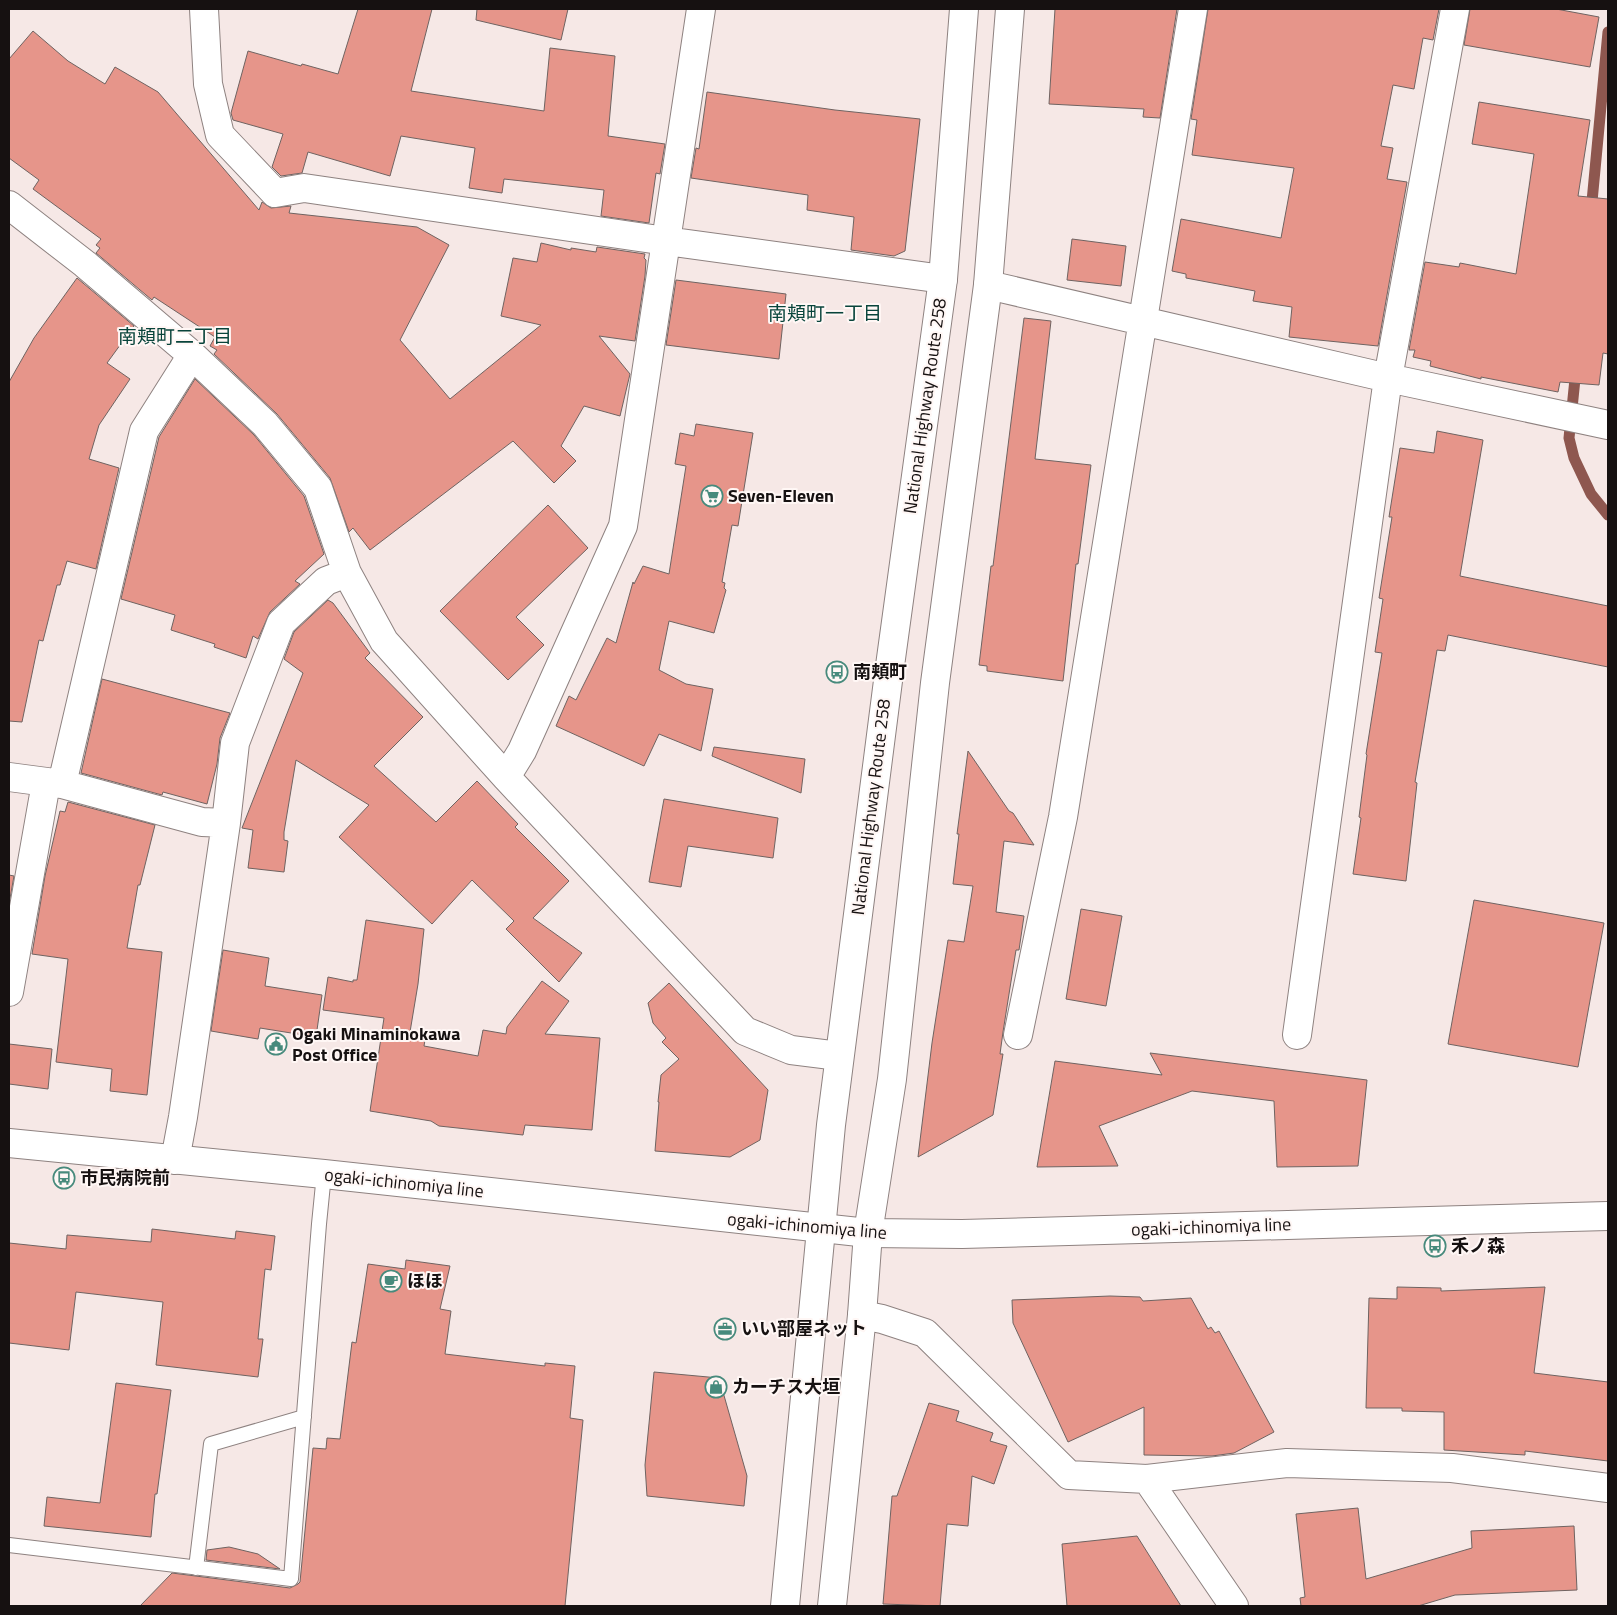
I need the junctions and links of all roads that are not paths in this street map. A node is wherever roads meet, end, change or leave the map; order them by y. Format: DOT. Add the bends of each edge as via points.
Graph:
graph roads {
  1 [pos="204,9"];
  2 [pos="701,9"];
  3 [pos="964,9"];
  4 [pos="1010,9"];
  5 [pos="1193,9"];
  6 [pos="1455,9"];
  7 [pos="9,205"];
  8 [pos="666,241"];
  9 [pos="943,279"];
  10 [pos="988,285"];
  11 [pos="1142,319"];
  12 [pos="192,355"];
  13 [pos="1388,378"];
  14 [pos="1608,425"];
  15 [pos="347,573"];
  16 [pos="9,776"];
  17 [pos="506,777"];
  18 [pos="54,784"];
  19 [pos="226,823"];
  20 [pos="9,992"];
  21 [pos="1297,1035"];
  22 [pos="1018,1036"];
  23 [pos="839,1056"];
  24 [pos="9,1143"];
  25 [pos="175,1160"];
  26 [pos="324,1174"];
  27 [pos="1608,1216"];
  28 [pos="820,1228"];
  29 [pos="868,1233"];
  30 [pos="862,1315"];
  31 [pos="304,1417"];
  32 [pos="1147,1479"];
  33 [pos="1608,1488"];
  34 [pos="9,1545"];
  35 [pos="196,1568"];
  36 [pos="785,1606"];
  37 [pos="832,1606"];
  38 [pos="1234,1606"];
  1 -- 8 [label="main road" via="208,84 220,135 275,193 304,188"];
  2 -- 8 [label="main road"];
  3 -- 9 [label="main road, National Highway Route 258"];
  4 -- 10 [label="main road"];
  5 -- 11 [label="main road"];
  6 -- 13 [label="main road"];
  7 -- 12 [label="main road" via="85,264"];
  8 -- 9 [label="main road"];
  8 -- 17 [label="main road" via="623,526 522,752"];
  9 -- 23 [label="main road, National Highway Route 258"];
  10 -- 11 [label="main road"];
  10 -- 29 [label="main road" via="935,683 892,1079"];
  11 -- 13 [label="main road"];
  11 -- 22 [label="main road" via="1063,817"];
  12 -- 15 [label="main road" via="265,424 318,488"];
  12 -- 18 [label="main road" via="144,432"];
  13 -- 14 [label="main road"];
  13 -- 21 [label="main road"];
  15 -- 17 [label="main road" via="384,641"];
  15 -- 19 [label="main road" via="326,581 281,623 235,743"];
  16 -- 18 [label="main road"];
  17 -- 23 [label="main road" via="745,1031 791,1050"];
  18 -- 19 [label="main road" via="202,822"];
  18 -- 20 [label="main road"];
  19 -- 25 [label="main road"];
  23 -- 28 [label="main road, National Highway Route 258"];
  24 -- 25 [label="main road, ogaki-ichinomiya line"];
  25 -- 26 [label="main road, ogaki-ichinomiya line"];
  26 -- 28 [label="main road, ogaki-ichinomiya line"];
  26 -- 31 [label="lane"];
  27 -- 29 [label="main road, ogaki-ichinomiya line" via="962,1234"];
  28 -- 29 [label="main road, ogaki-ichinomiya line"];
  28 -- 36 [label="main road, National Highway Route 258"];
  29 -- 30 [label="main road"];
  30 -- 32 [label="main road" via="925,1333 1069,1475"];
  30 -- 37 [label="main road"];
  31 -- 35 [label="lane" via="211,1444"];
  31 -- 35 [label="lane" via="291,1579"];
  32 -- 33 [label="main road" via="1287,1463 1452,1468"];
  32 -- 38 [label="main road"];
  34 -- 35 [label="lane"];
}
